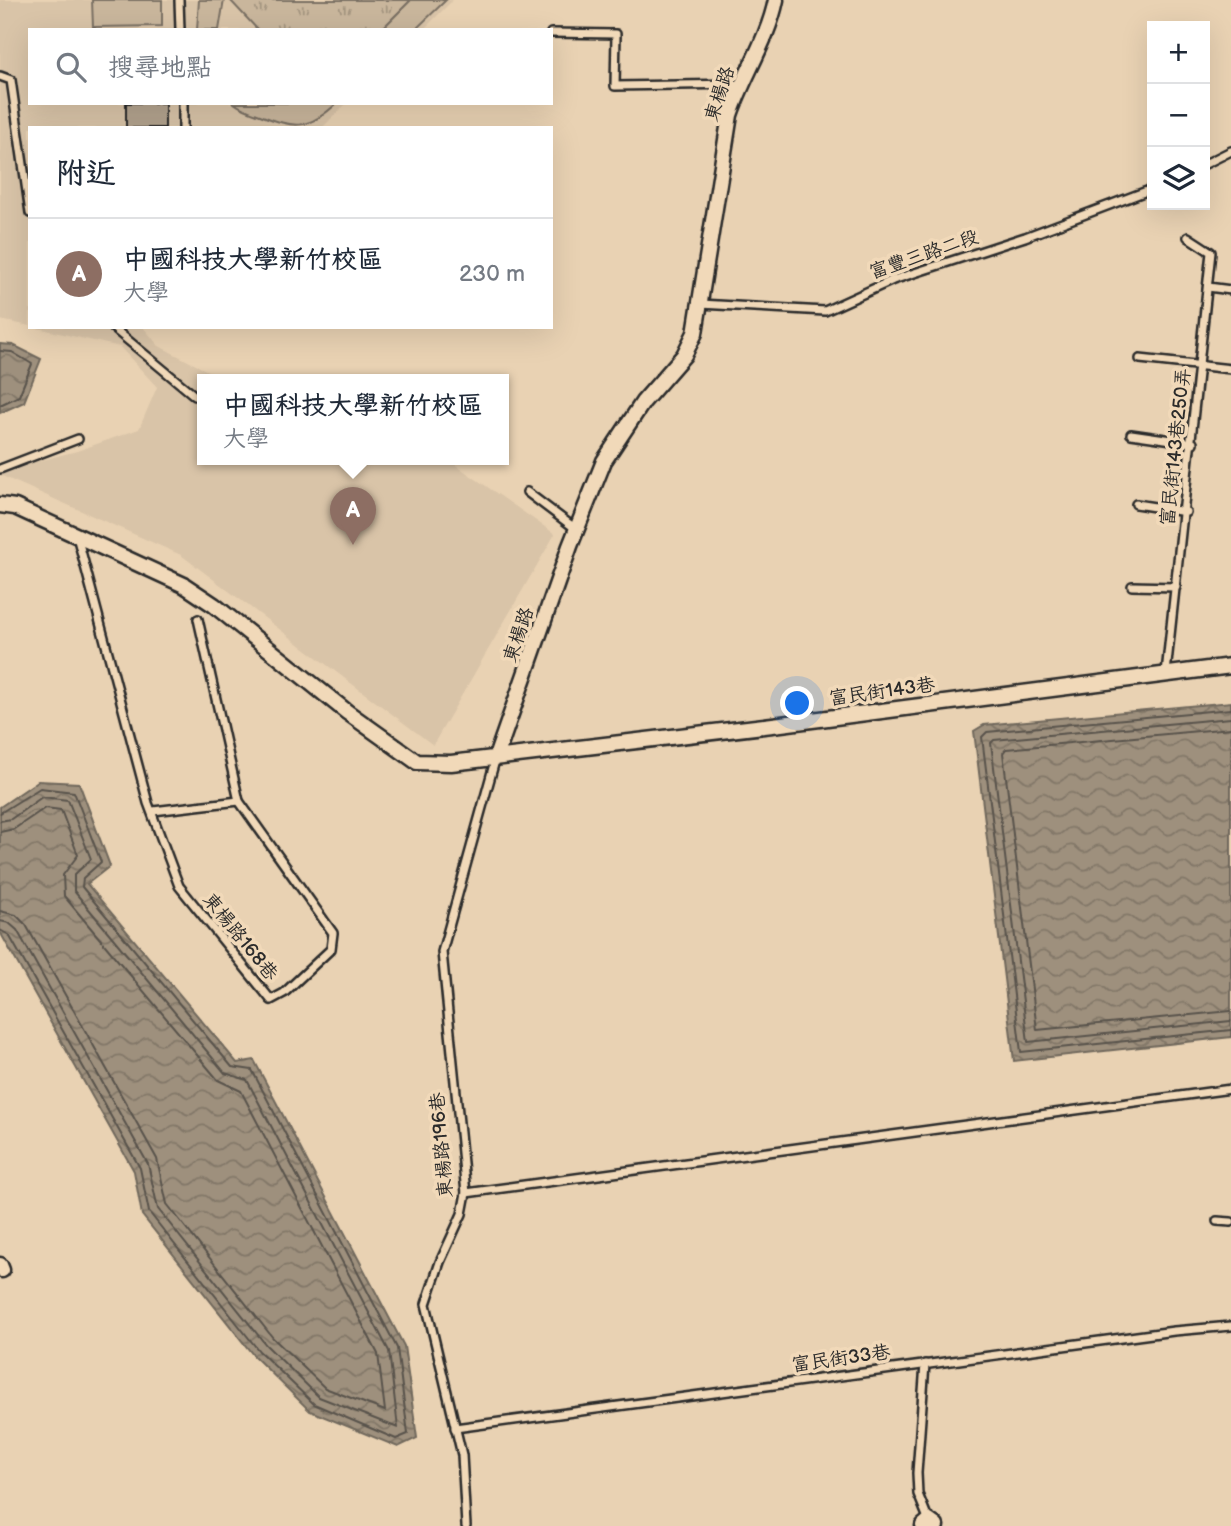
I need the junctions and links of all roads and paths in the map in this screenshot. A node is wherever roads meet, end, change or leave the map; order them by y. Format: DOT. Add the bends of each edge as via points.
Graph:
graph roads {
  1 [pos="178,0"];
  2 [pos="776,0"];
  3 [pos="180,28"];
  4 [pos="553,33"];
  5 [pos="0,76"];
  6 [pos="741,84"];
  7 [pos="183,105"];
  8 [pos="183,126"];
  9 [pos="1231,151"];
  10 [pos="1210,162"];
  11 [pos="27,187"];
  12 [pos="1147,192"];
  13 [pos="1188,237"];
  14 [pos="1208,288"];
  15 [pos="1231,290"];
  16 [pos="700,304"];
  17 [pos="114,329"];
  18 [pos="1140,359"];
  19 [pos="1200,365"];
  20 [pos="1231,369"];
  21 [pos="195,396"];
  22 [pos="1131,434"];
  23 [pos="78,439"];
  24 [pos="1192,443"];
  25 [pos="0,469"];
  26 [pos="527,492"];
  27 [pos="0,505"];
  28 [pos="1136,505"];
  29 [pos="1186,512"];
  30 [pos="577,529"];
  31 [pos="77,535"];
  32 [pos="1132,586"];
  33 [pos="1176,587"];
  34 [pos="198,619"];
  35 [pos="1231,666"];
  36 [pos="1166,673"];
  37 [pos="496,757"];
  38 [pos="239,801"];
  39 [pos="153,810"];
  40 [pos="1231,1088"];
  41 [pos="466,1193"];
  42 [pos="1217,1221"];
  43 [pos="1231,1222"];
  44 [pos="1231,1326"];
  45 [pos="925,1364"];
  46 [pos="455,1428"];
  47 [pos="929,1524"];
  48 [pos="466,1526"];
  1 -- 3 [label="lane"];
  2 -- 6 [label="street, 東楊路" via="772,21"];
  4 -- 6 [label="lane" via="616,34 615,86"];
  5 -- 11 [label="lane" via="11,80"];
  6 -- 16 [label="street, 東楊路" via="730,115"];
  7 -- 8 [label="lane"];
  9 -- 10 [label="lane"];
  12 -- 16 [label="lane, 富豐三路二段" via="893,280 825,311"];
  13 -- 14 [label="lane, 富民街143巷250弄" via="1211,252"];
  14 -- 15 [label="lane"];
  14 -- 19 [label="lane, 富民街143巷250弄"];
  16 -- 30 [label="street, 東楊路" via="695,333 684,355 643,402 604,461"];
  17 -- 21 [label="lane"];
  18 -- 19 [label="lane"];
  19 -- 20 [label="lane"];
  19 -- 24 [label="lane, 富民街143巷250弄"];
  22 -- 24 [label="lane"];
  23 -- 25 [label="lane"];
  24 -- 29 [label="lane, 富民街143巷250弄"];
  26 -- 30 [label="lane"];
  27 -- 31 [label="street" via="15,507"];
  28 -- 29 [label="lane"];
  29 -- 33 [label="lane, 富民街143巷250弄"];
  30 -- 37 [label="street, 東楊路"];
  31 -- 37 [label="street" via="214,605 346,712 417,762"];
  31 -- 39 [label="lane, 東楊路168巷"];
  32 -- 33 [label="lane"];
  33 -- 36 [label="lane, 富民街143巷250弄"];
  34 -- 38 [label="lane, 東楊路168巷"];
  35 -- 36 [label="street, 富民街143巷"];
  36 -- 37 [label="street, 富民街143巷"];
  37 -- 41 [label="lane, 東楊路196巷" via="442,952"];
  38 -- 39 [label="lane"];
  38 -- 39 [label="lane, 東楊路168巷" via="333,933 331,949 271,1000 179,886"];
  40 -- 41 [label="lane"];
  41 -- 46 [label="lane, 東楊路196巷" via="426,1304"];
  42 -- 43 [label="lane"];
  44 -- 45 [label="lane, 富民街33巷"];
  45 -- 46 [label="lane, 富民街33巷"];
  45 -- 47 [label="lane" via="917,1473 918,1494"];
  46 -- 48 [label="lane, 東楊路196巷" via="462,1455"];
}
